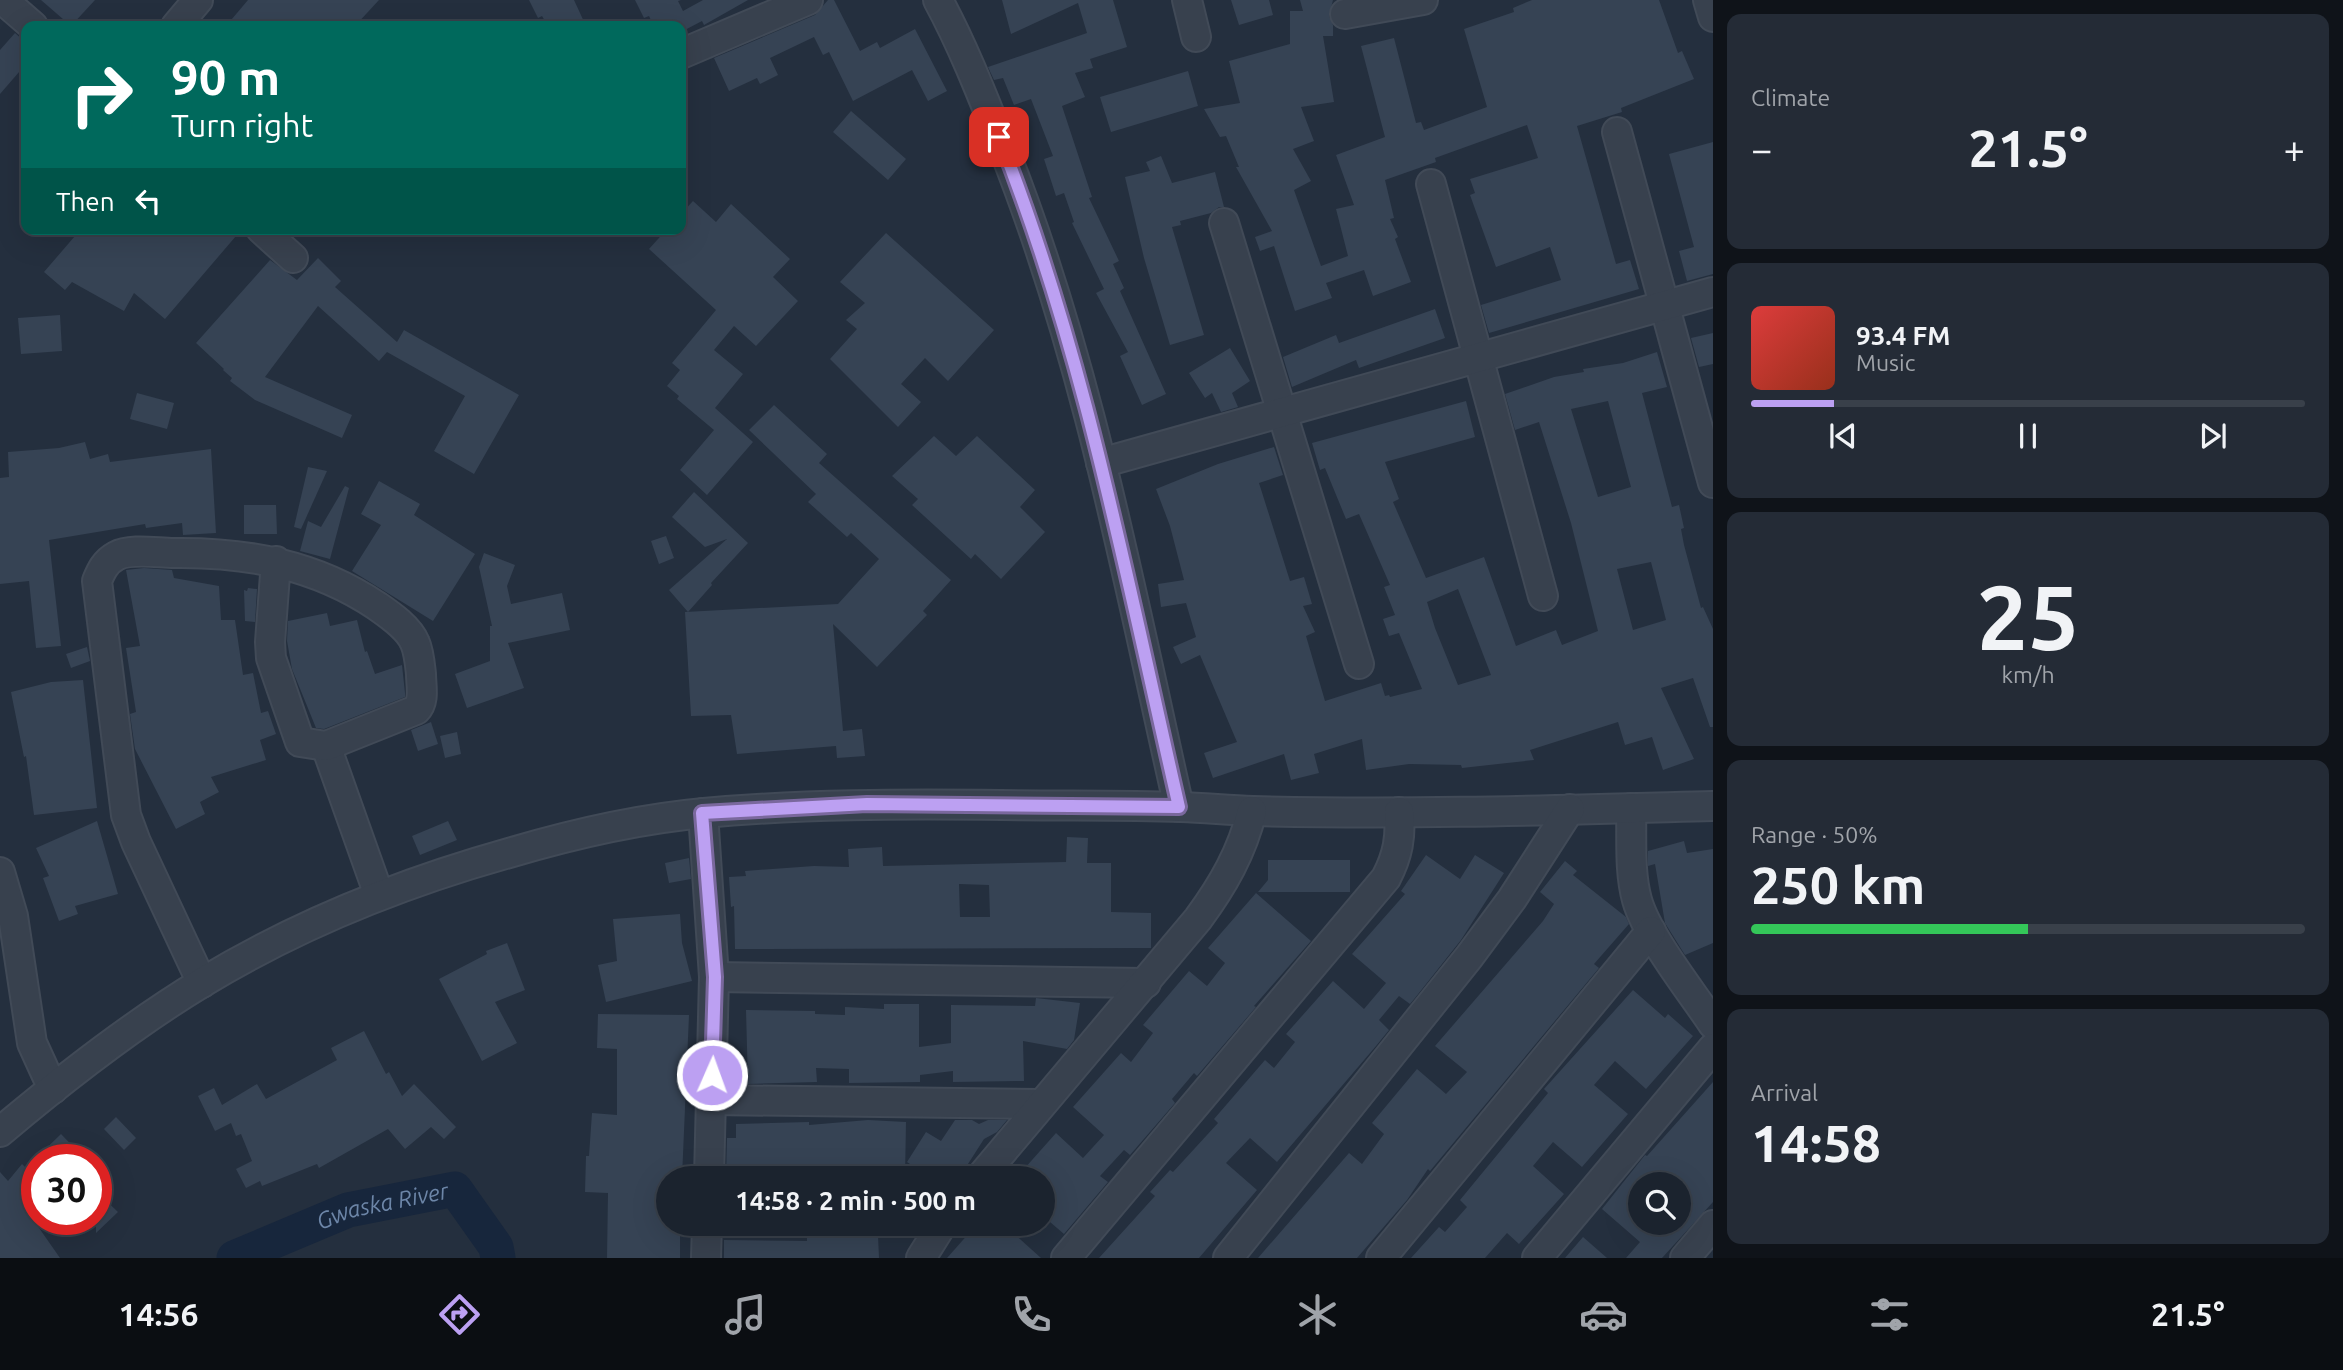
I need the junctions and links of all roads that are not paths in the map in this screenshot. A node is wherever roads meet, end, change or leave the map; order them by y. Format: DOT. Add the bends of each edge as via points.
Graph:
graph roads {
  1 [pos="3,0"];
  2 [pos="198,0"];
  3 [pos="808,0"];
  4 [pos="938,0"];
  5 [pos="1187,0"];
  6 [pos="1423,0"];
  7 [pos="1708,0"];
  8 [pos="1345,14"];
  9 [pos="1713,17"];
  10 [pos="27,21"];
  11 [pos="180,21"];
  12 [pos="1196,37"];
  13 [pos="686,52"];
  14 [pos="1617,132"];
  15 [pos="1431,184"];
  16 [pos="1224,223"];
  17 [pos="268,235"];
  18 [pos="293,258"];
  19 [pos="1713,292"];
  20 [pos="1665,305"];
  21 [pos="1479,358"];
  22 [pos="1282,412"];
  23 [pos="1101,463"];
  24 [pos="1713,483"];
  25 [pos="276,561"];
  26 [pos="1543,596"];
  27 [pos="1359,664"];
  28 [pos="326,746"];
  29 [pos="1713,806"];
  30 [pos="1179,807"];
  31 [pos="1630,808"];
  32 [pos="1570,809"];
  33 [pos="1252,811"];
  34 [pos="1399,812"];
  35 [pos="702,813"];
  36 [pos="0,872"];
  37 [pos="379,895"];
  38 [pos="1651,931"];
  39 [pos="715,977"];
  40 [pos="202,983"];
  41 [pos="1146,983"];
  42 [pos="1713,1024"];
  43 [pos="1713,1048"];
  44 [pos="53,1089"];
  45 [pos="711,1100"];
  46 [pos="1041,1104"];
  47 [pos="0,1132"];
  48 [pos="709,1166"];
  49 [pos="990,1166"];
  50 [pos="1713,1225"];
  51 [pos="707,1236"];
  52 [pos="935,1236"];
  53 [pos="706,1258"];
  54 [pos="921,1258"];
  55 [pos="1066,1258"];
  56 [pos="1228,1258"];
  57 [pos="1381,1258"];
  58 [pos="1537,1258"];
  59 [pos="1685,1258"];
  1 -- 10 [label="street"];
  2 -- 11 [label="street"];
  3 -- 13 [label="street"];
  4 -- 23 [label="street" via="1026,206 1075,359"];
  5 -- 12 [label="street"];
  6 -- 8 [label="street"];
  7 -- 9 [label="street"];
  14 -- 20 [label="street"];
  15 -- 21 [label="street"];
  16 -- 22 [label="street"];
  17 -- 18 [label="street"];
  19 -- 20 [label="street"];
  20 -- 21 [label="street"];
  20 -- 24 [label="street"];
  21 -- 22 [label="street"];
  21 -- 26 [label="street"];
  22 -- 23 [label="street"];
  22 -- 27 [label="street"];
  23 -- 30 [label="street"];
  25 -- 28 [label="street" via="271,658 300,742"];
  25 -- 28 [label="street" via="359,593 389,614 415,642 420,706"];
  25 -- 40 [label="street" via="219,552 124,553 105,565 97,581 126,815"];
  28 -- 37 [label="street"];
  29 -- 31 [label="street"];
  30 -- 33 [label="street"];
  30 -- 35 [label="street" via="867,804"];
  31 -- 32 [label="street"];
  31 -- 38 [label="street" via="1633,881"];
  32 -- 34 [label="street"];
  32 -- 56 [label="street" via="1513,899 1469,957"];
  33 -- 34 [label="street"];
  33 -- 41 [label="street" via="1223,884"];
  34 -- 55 [label="street" via="1401,836 1386,878"];
  35 -- 37 [label="street" via="565,837"];
  35 -- 39 [label="street"];
  36 -- 44 [label="street" via="13,916 32,1043"];
  37 -- 40 [label="street" via="281,939"];
  38 -- 42 [label="street"];
  38 -- 57 [label="street"];
  39 -- 41 [label="street"];
  39 -- 45 [label="street"];
  40 -- 44 [label="street"];
  41 -- 46 [label="street"];
  43 -- 58 [label="street"];
  44 -- 47 [label="street"];
  45 -- 46 [label="street"];
  45 -- 48 [label="street"];
  46 -- 49 [label="street"];
  50 -- 59 [label="street"];
  51 -- 53 [label="street"];
  52 -- 54 [label="street"];
}
